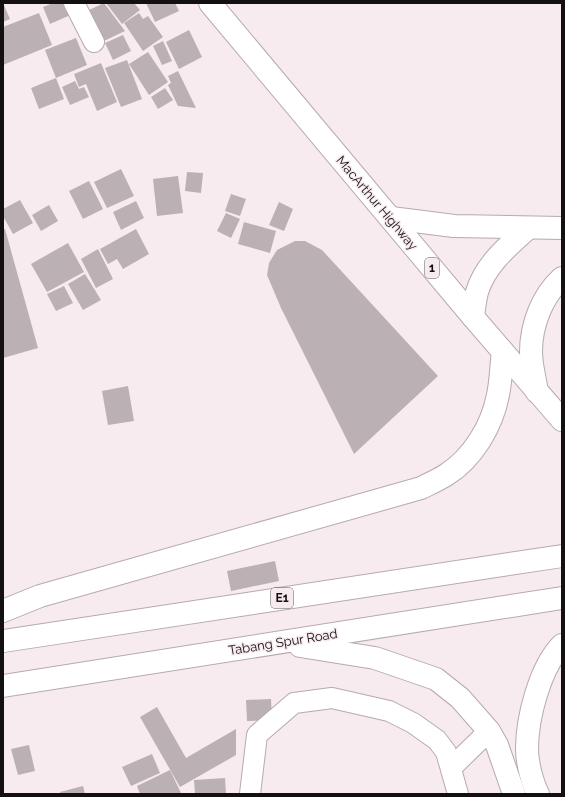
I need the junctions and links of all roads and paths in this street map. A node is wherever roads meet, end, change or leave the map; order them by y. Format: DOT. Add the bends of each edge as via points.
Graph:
graph roads {
  1 [pos="74,3"];
  2 [pos="210,3"];
  3 [pos="94,42"];
  4 [pos="391,218"];
  5 [pos="528,228"];
  6 [pos="562,228"];
  7 [pos="562,278"];
  8 [pos="473,317"];
  9 [pos="503,352"];
  10 [pos="538,392"];
  11 [pos="562,420"];
  12 [pos="562,556"];
  13 [pos="562,598"];
  14 [pos="3,611"];
  15 [pos="3,641"];
  16 [pos="281,643"];
  17 [pos="562,645"];
  18 [pos="3,686"];
  19 [pos="489,731"];
  20 [pos="451,768"];
  21 [pos="250,794"];
  22 [pos="458,794"];
  23 [pos="514,794"];
  24 [pos="538,794"];
  1 -- 3 [label="street"];
  2 -- 4 [label="highway, MacArthur Highway / 1"];
  4 -- 5 [label="highway" via="454,226"];
  4 -- 8 [label="highway, MacArthur Highway / 1"];
  5 -- 6 [label="highway"];
  5 -- 8 [label="highway" via="494,262 484,278 477,291"];
  7 -- 10 [label="highway" via="552,286 542,303 534,328 531,353"];
  8 -- 9 [label="highway, MacArthur Highway / 1"];
  9 -- 10 [label="highway, MacArthur Highway / 1"];
  9 -- 14 [label="highway" via="498,396 490,421 477,446 464,461 446,475 421,488 40,596"];
  10 -- 11 [label="highway, MacArthur Highway / 1"];
  12 -- 15 [label="highway, E1"];
  13 -- 16 [label="highway, Tabang Spur Road"];
  16 -- 18 [label="highway, Tabang Spur Road"];
  16 -- 19 [label="highway" via="375,658 436,679 460,698"];
  17 -- 24 [label="highway" via="553,654 531,712 527,750"];
  19 -- 20 [label="street"];
  19 -- 23 [label="highway" via="497,745"];
  20 -- 21 [label="street" via="446,752 437,740 413,723 389,711 332,698 294,703 257,735"];
  20 -- 22 [label="street"];
}
